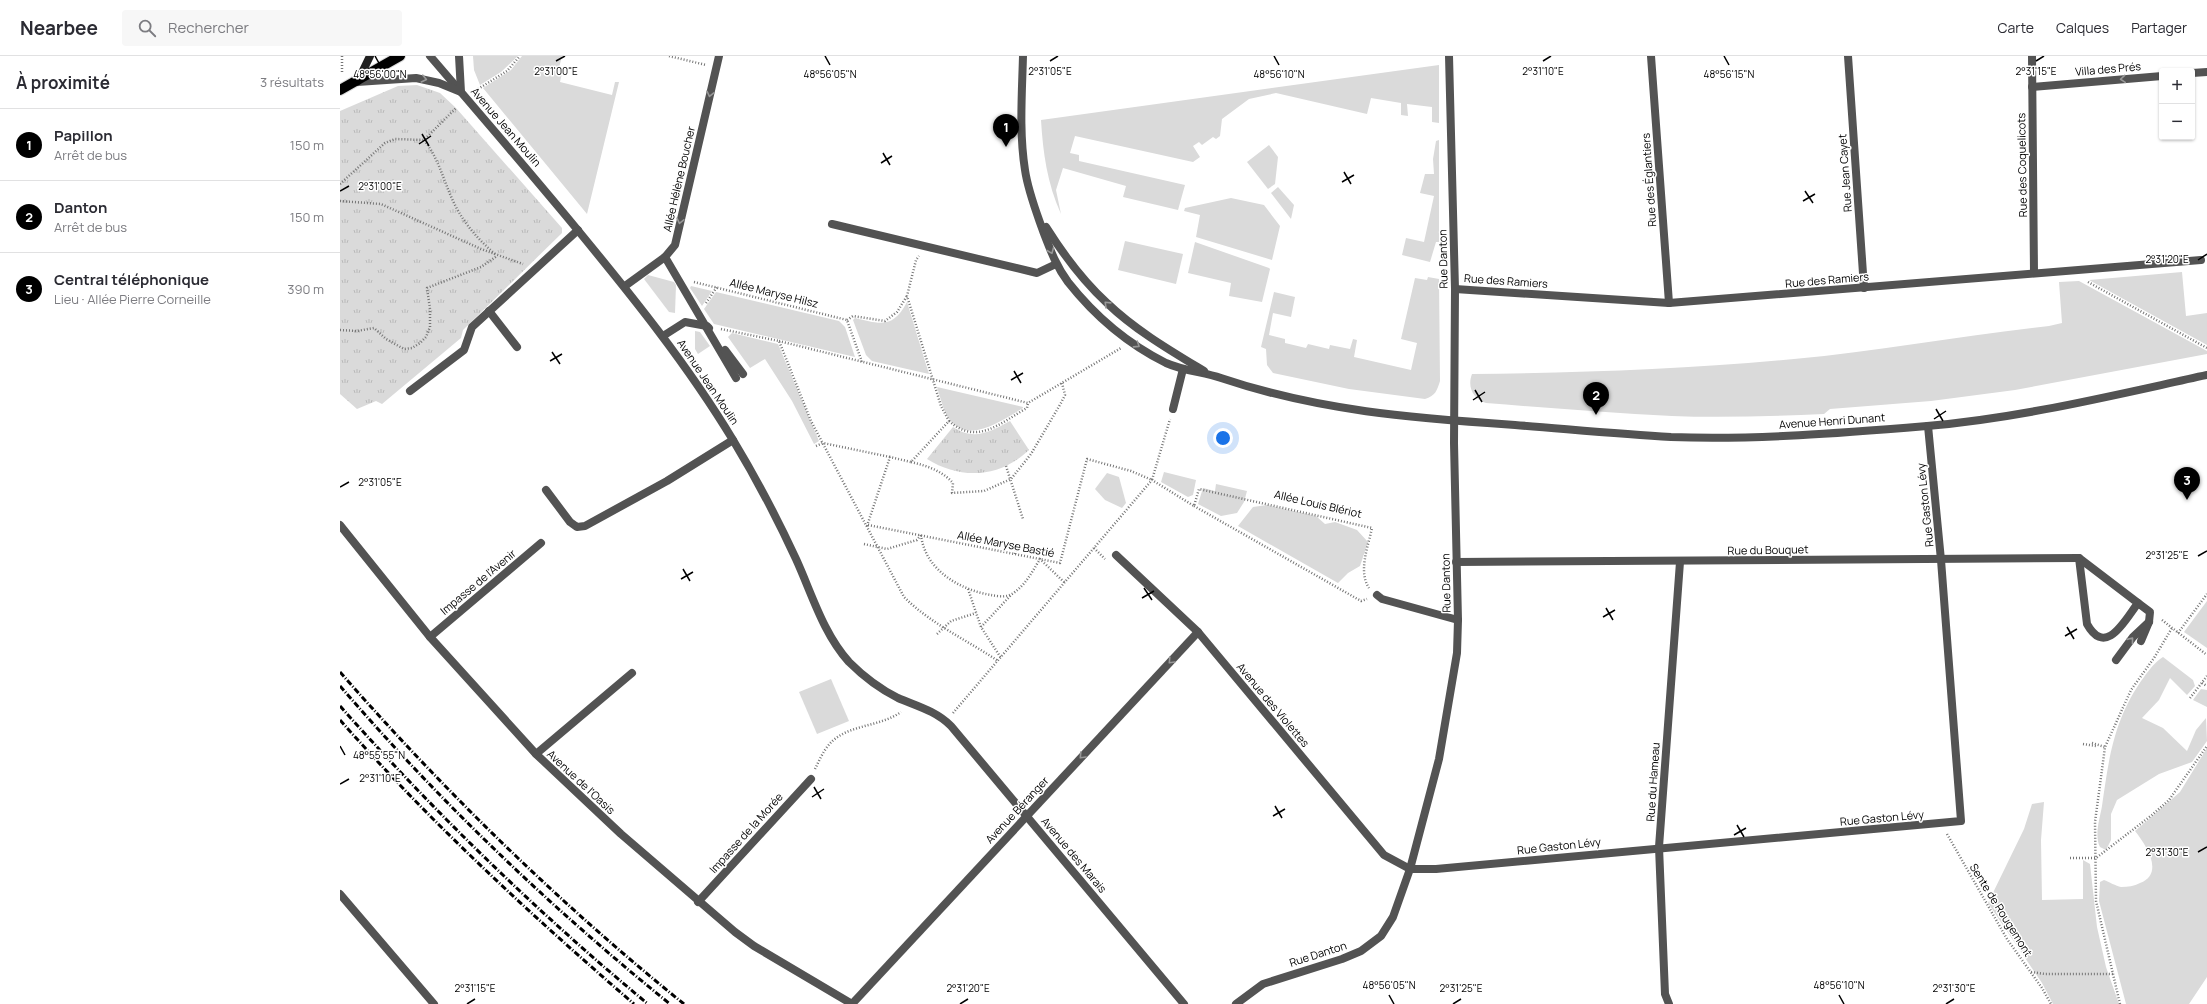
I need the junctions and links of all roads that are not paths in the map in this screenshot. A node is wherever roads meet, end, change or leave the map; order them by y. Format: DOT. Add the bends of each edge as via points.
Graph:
graph roads {
  1 [pos="370,56"];
  2 [pos="400,56"];
  3 [pos="430,56"];
  4 [pos="459,56"];
  5 [pos="719,56"];
  6 [pos="1023,56"];
  7 [pos="1449,56"];
  8 [pos="1651,56"];
  9 [pos="1848,56"];
  10 [pos="2032,56"];
  11 [pos="2207,72"];
  12 [pos="2195,73"];
  13 [pos="2159,76"];
  14 [pos="357,82"];
  15 [pos="2032,86"];
  16 [pos="340,90"];
  17 [pos="461,92"];
  18 [pos="1037,214"];
  19 [pos="832,224"];
  20 [pos="578,230"];
  21 [pos="665,257"];
  22 [pos="2201,260"];
  23 [pos="1056,264"];
  24 [pos="2034,274"];
  25 [pos="625,286"];
  26 [pos="1864,288"];
  27 [pos="1455,289"];
  28 [pos="1670,303"];
  29 [pos="489,311"];
  30 [pos="707,326"];
  31 [pos="663,336"];
  32 [pos="517,347"];
  33 [pos="1183,369"];
  34 [pos="1208,374"];
  35 [pos="739,376"];
  36 [pos="2207,376"];
  37 [pos="410,391"];
  38 [pos="1173,409"];
  39 [pos="1454,421"];
  40 [pos="1928,426"];
  41 [pos="733,440"];
  42 [pos="546,490"];
  43 [pos="340,526"];
  44 [pos="541,543"];
  45 [pos="1116,555"];
  46 [pos="2079,558"];
  47 [pos="1941,560"];
  48 [pos="1456,562"];
  49 [pos="1680,562"];
  50 [pos="1377,595"];
  51 [pos="2138,602"];
  52 [pos="1458,620"];
  53 [pos="2149,622"];
  54 [pos="1198,632"];
  55 [pos="430,637"];
  56 [pos="2140,642"];
  57 [pos="2116,660"];
  58 [pos="632,673"];
  59 [pos="946,721"];
  60 [pos="536,754"];
  61 [pos="811,779"];
  62 [pos="1027,815"];
  63 [pos="1659,847"];
  64 [pos="1410,869"];
  65 [pos="340,894"];
  66 [pos="698,902"];
  67 [pos="434,1004"];
  68 [pos="852,1004"];
  69 [pos="1184,1004"];
  70 [pos="1236,1004"];
  71 [pos="1669,1004"];
  1 -- 14 [label="street"];
  2 -- 14 [label="main road"];
  3 -- 17 [label="street, Avenue Jean Moulin"];
  4 -- 17 [label="street"];
  5 -- 21 [label="street, Allée Hélène Boucher, one-way" via="675,245"];
  6 -- 18 [label="street" via="1021,132 1025,172"];
  7 -- 27 [label="street, Rue Danton"];
  8 -- 28 [label="street, Rue des Églantiers"];
  9 -- 26 [label="street, Rue Jean Cayet"];
  10 -- 15 [label="street, Rue des Coquelicots"];
  11 -- 12 [label="street"];
  13 -- 15 [label="street, Villa des Prés, one-way"];
  14 -- 16 [label="main road"];
  14 -- 17 [label="street, one-way" via="416,78 439,83"];
  15 -- 24 [label="street, Rue des Coquelicots"];
  17 -- 20 [label="street, Avenue Jean Moulin"];
  18 -- 23 [label="street, one-way"];
  34 -- 18 [label="street, one-way" via="1145,333 1106,303 1070,262"];
  19 -- 23 [label="street" via="1037,273"];
  20 -- 25 [label="street, Avenue Jean Moulin"];
  20 -- 29 [label="street"];
  21 -- 25 [label="street, Allée Hélène Boucher"];
  21 -- 30 [label="street"];
  22 -- 24 [label="street, Rue des Ramiers"];
  23 -- 33 [label="street, one-way" via="1085,301 1132,342 1163,361"];
  24 -- 26 [label="street, Rue des Ramiers"];
  25 -- 31 [label="street, Avenue Jean Moulin"];
  26 -- 28 [label="street, Rue des Ramiers"];
  27 -- 28 [label="street, Rue des Ramiers"];
  27 -- 39 [label="street, Rue Danton"];
  29 -- 32 [label="street"];
  29 -- 37 [label="street" via="472,327 464,350"];
  30 -- 31 [label="street" via="685,322"];
  30 -- 35 [label="street"];
  31 -- 41 [label="street, Avenue Jean Moulin" via="683,362"];
  33 -- 34 [label="street"];
  33 -- 38 [label="street"];
  34 -- 39 [label="street, Avenue Henri Dunant" via="1255,389 1327,406"];
  36 -- 40 [label="street, Avenue Henri Dunant" via="2055,407"];
  39 -- 40 [label="street, Avenue Henri Dunant" via="1673,437 1803,436"];
  39 -- 48 [label="street, Rue Danton"];
  40 -- 47 [label="street, Rue Gaston Lévy"];
  41 -- 42 [label="street" via="585,526 577,527 570,522"];
  41 -- 59 [label="street, Avenue Jean Moulin" via="792,552 832,640 861,673 885,690"];
  43 -- 55 [label="street, Avenue de l'Oasis"];
  44 -- 55 [label="street, Impasse de l'Avenir"];
  45 -- 54 [label="street, Avenue des Violettes"];
  46 -- 47 [label="street, Rue du Bouquet"];
  46 -- 51 [label="street"];
  46 -- 51 [label="street" via="2087,624 2099,638 2107,638 2114,634"];
  47 -- 49 [label="street, Rue du Bouquet"];
  47 -- 63 [label="street, Rue Gaston Lévy" via="1961,821"];
  48 -- 49 [label="street, Rue du Bouquet"];
  48 -- 52 [label="street, Rue Danton"];
  49 -- 63 [label="street, Rue du Hameau"];
  50 -- 52 [label="street"];
  51 -- 53 [label="street" via="2150,612"];
  52 -- 64 [label="street, Rue Danton" via="1457,653 1439,759"];
  53 -- 56 [label="street"];
  57 -- 53 [label="street, one-way" via="2133,637"];
  54 -- 62 [label="street, Avenue Béranger, one-way"];
  54 -- 64 [label="street, Avenue des Violettes" via="1384,856"];
  55 -- 60 [label="street, Avenue de l'Oasis"];
  58 -- 60 [label="street"];
  59 -- 62 [label="street, Avenue des Marais"];
  60 -- 66 [label="street, Avenue de l'Oasis"];
  61 -- 66 [label="street, Impasse de la Morée"];
  62 -- 68 [label="street, Avenue Béranger"];
  62 -- 69 [label="street, Avenue des Marais"];
  63 -- 64 [label="street, Rue Gaston Lévy" via="1436,869"];
  63 -- 71 [label="street, Rue du Hameau" via="1665,994"];
  64 -- 70 [label="street, Rue Danton" via="1393,917 1381,936 1361,951 1342,959 1263,984"];
  65 -- 67 [label="street"];
  66 -- 68 [label="street, Avenue de l'Oasis" via="754,946"];
}
